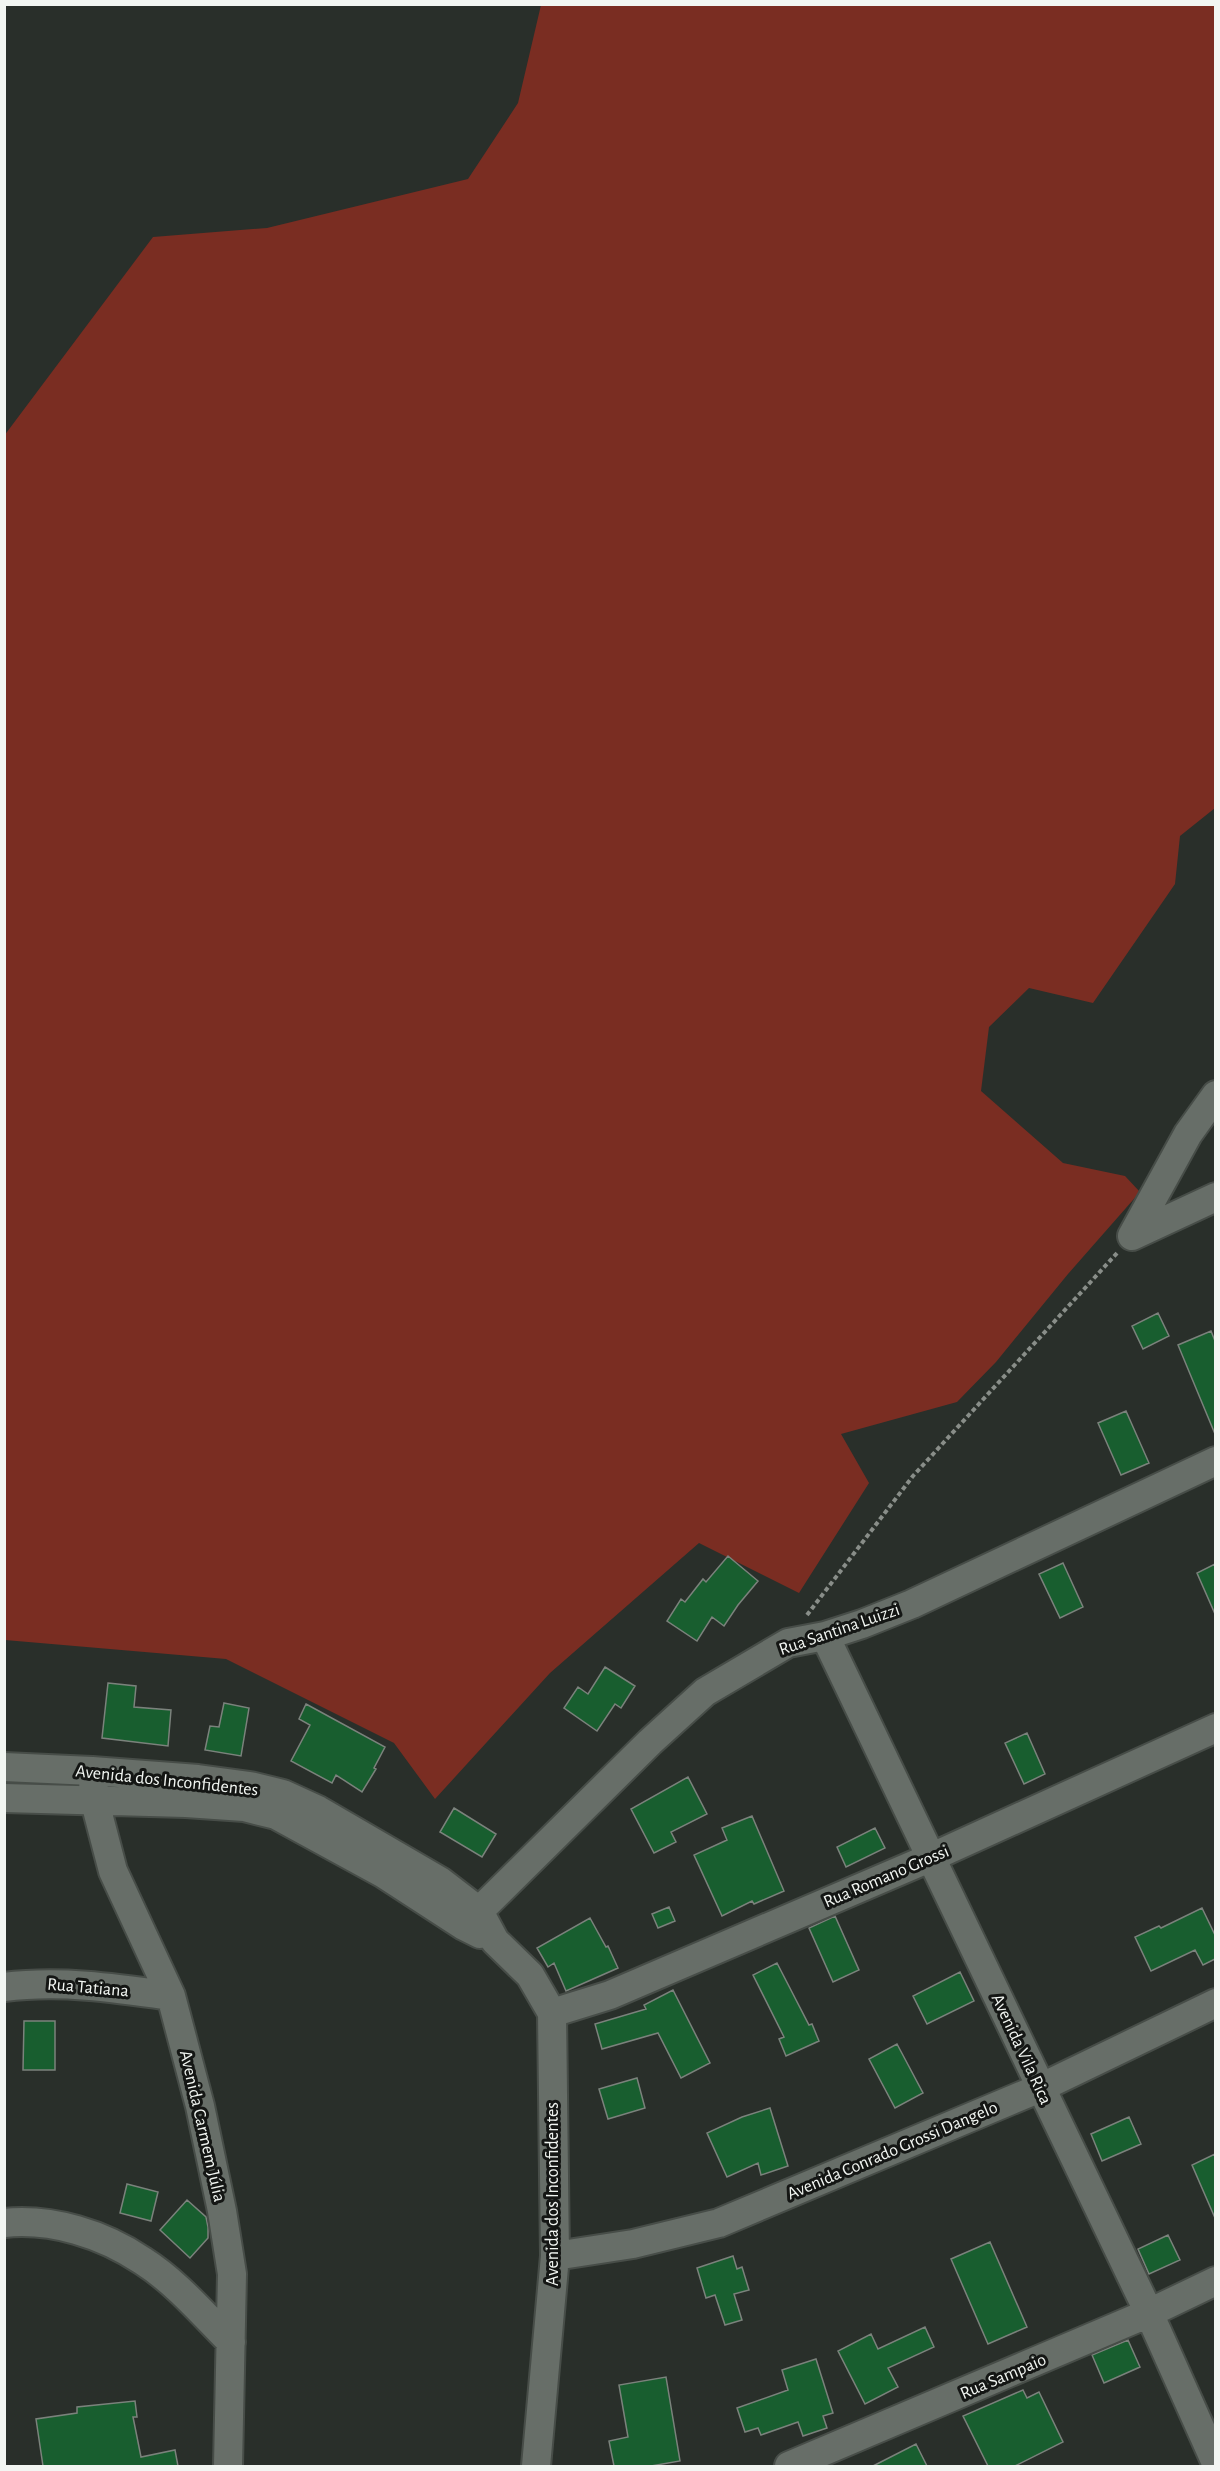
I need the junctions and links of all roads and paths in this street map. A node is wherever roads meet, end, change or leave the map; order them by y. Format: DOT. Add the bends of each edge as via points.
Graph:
graph roads {
  1 [pos="1215,1095"];
  2 [pos="1215,1197"];
  3 [pos="1132,1236"];
  4 [pos="1215,1461"];
  5 [pos="825,1636"];
  6 [pos="788,1643"];
  7 [pos="1215,1728"];
  8 [pos="4,1767"];
  9 [pos="92,1771"];
  10 [pos="4,1798"];
  11 [pos="95,1802"];
  12 [pos="932,1857"];
  13 [pos="471,1919"];
  14 [pos="4,1987"];
  15 [pos="171,1996"];
  16 [pos="1215,2003"];
  17 [pos="552,2013"];
  18 [pos="1040,2088"];
  19 [pos="4,2223"];
  20 [pos="555,2256"];
  21 [pos="1215,2281"];
  22 [pos="1149,2313"];
  23 [pos="231,2342"];
  24 [pos="1215,2463"];
  25 [pos="228,2466"];
  26 [pos="536,2466"];
  27 [pos="789,2466"];
  1 -- 3 [label="street" via="1183,1143"];
  2 -- 3 [label="street"];
  3 -- 6 [label="path" via="913,1476"];
  4 -- 5 [label="street, Rua Santina Luizzi" via="912,1604"];
  5 -- 6 [label="street, Rua Santina Luizzi"];
  5 -- 12 [label="street, Avenida Vila Rica"];
  6 -- 13 [label="street, Rua Santina Luizzi" via="705,1692"];
  7 -- 12 [label="street, Rua Romano Grossi"];
  8 -- 9 [label="street, Avenida dos Inconfidentes"];
  9 -- 11 [label="street, Avenida Carmem Júlia"];
  9 -- 13 [label="street, Avenida dos Inconfidentes" via="219,1782 284,1794 440,1881"];
  10 -- 11 [label="street, Avenida dos Inconfidentes"];
  11 -- 13 [label="street, Avenida dos Inconfidentes" via="244,1807 276,1815"];
  11 -- 15 [label="street, Avenida Carmem Júlia" via="113,1870"];
  12 -- 17 [label="street, Rua Romano Grossi" via="610,1995"];
  12 -- 18 [label="street, Avenida Vila Rica"];
  13 -- 17 [label="street, Avenida dos Inconfidentes" via="530,1975"];
  14 -- 15 [label="street, Rua Tatiana" via="35,1983 96,1986"];
  15 -- 23 [label="street, Avenida Carmem Júlia" via="222,2211 232,2274"];
  16 -- 18 [label="street, Avenida Conrado Grossi Dangelo"];
  17 -- 20 [label="street, Avenida dos Inconfidentes"];
  18 -- 20 [label="street, Avenida Conrado Grossi Dangelo" via="719,2223 633,2244"];
  18 -- 22 [label="street, Avenida Vila Rica"];
  19 -- 23 [label="street" via="66,2226 104,2240 143,2261 172,2283"];
  20 -- 26 [label="street, Avenida dos Inconfidentes"];
  21 -- 22 [label="street, Rua Sampaio"];
  22 -- 24 [label="street, Avenida Vila Rica"];
  22 -- 27 [label="street, Rua Sampaio"];
  23 -- 25 [label="street, Avenida Carmem Júlia"];
}
